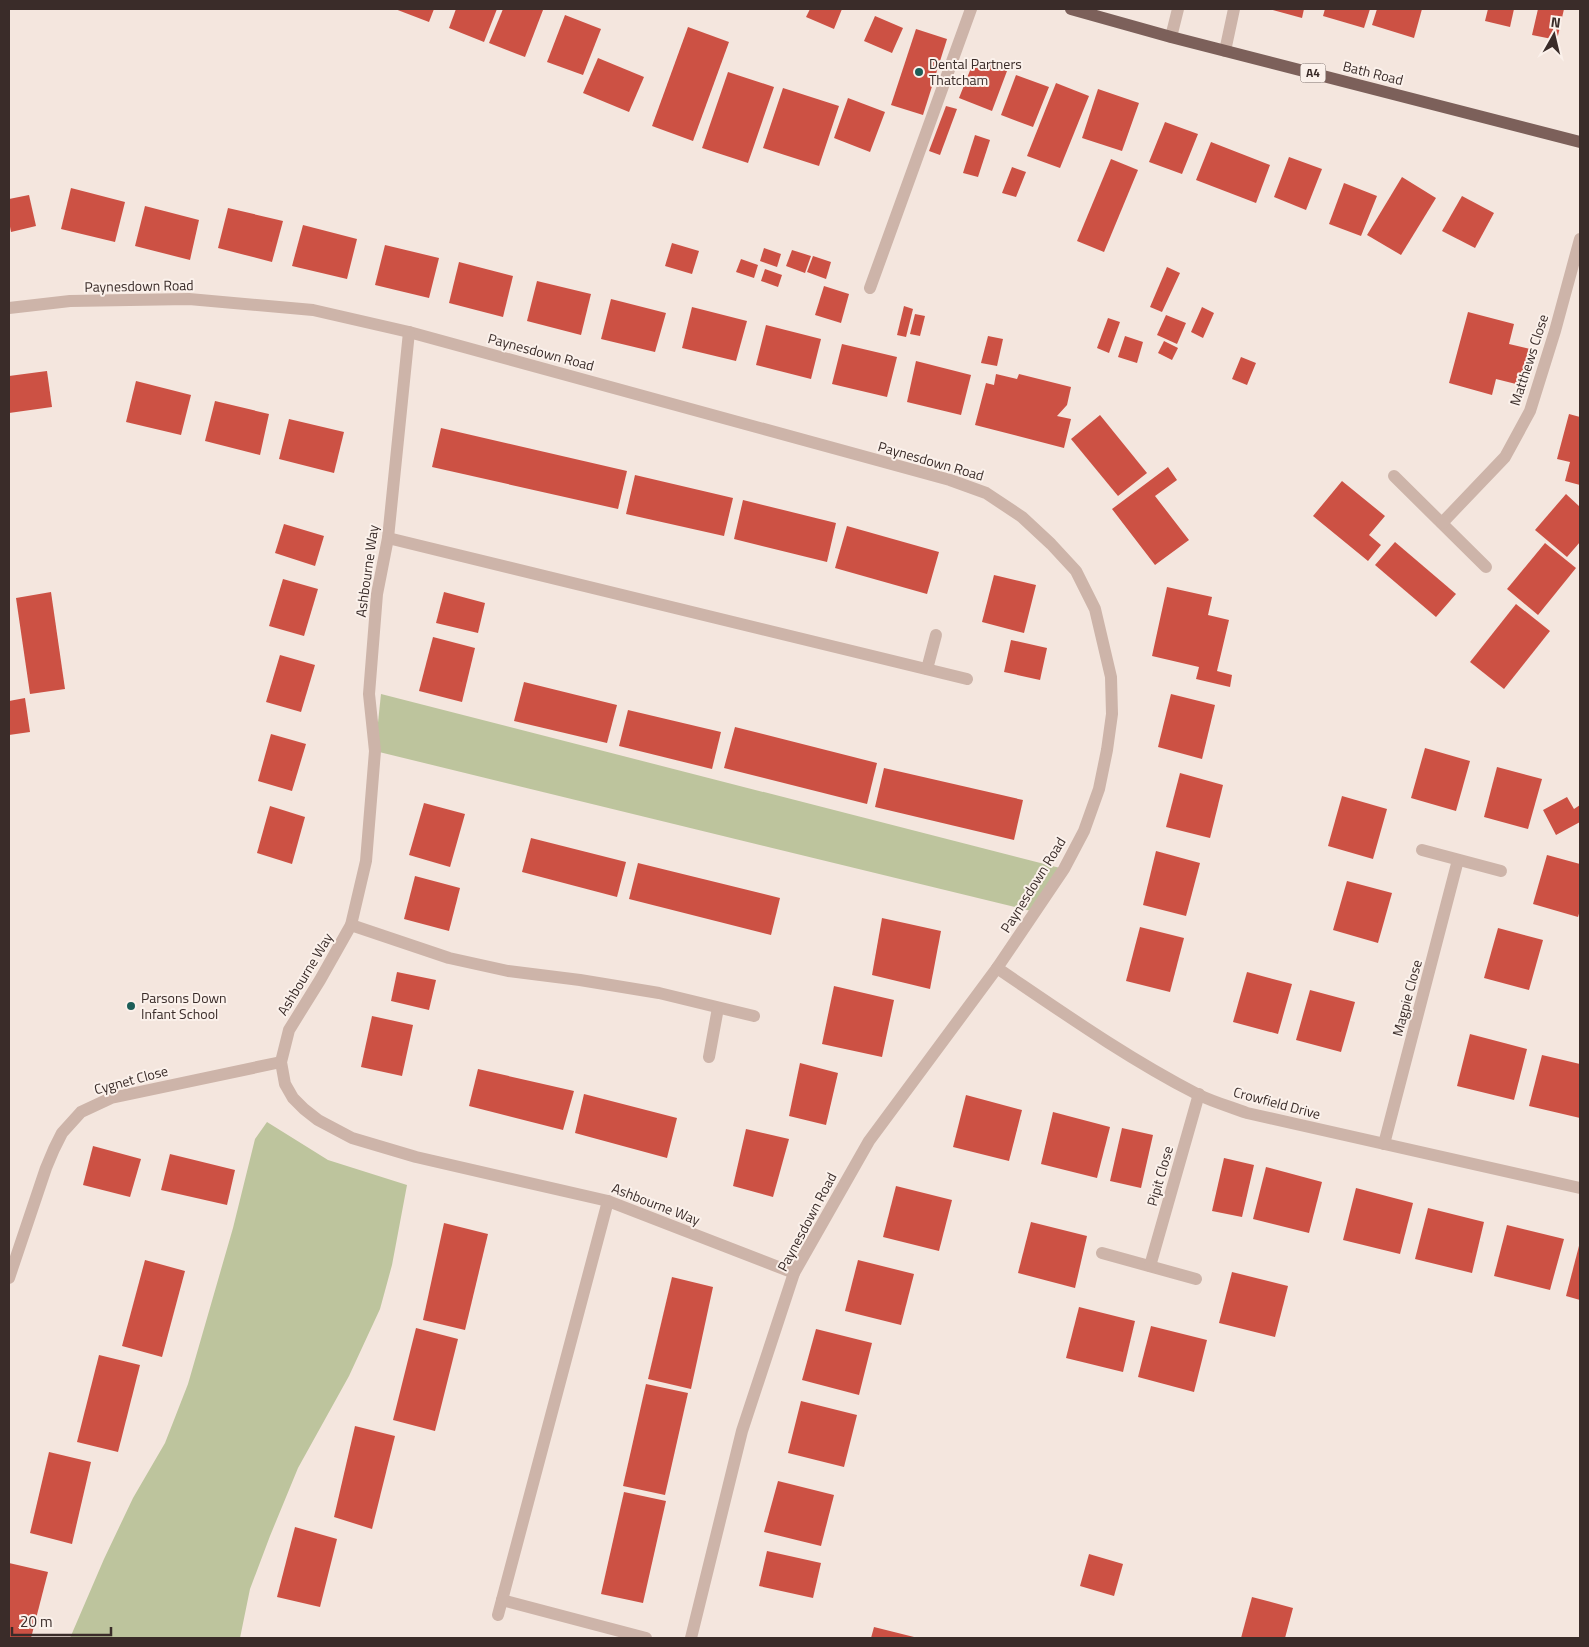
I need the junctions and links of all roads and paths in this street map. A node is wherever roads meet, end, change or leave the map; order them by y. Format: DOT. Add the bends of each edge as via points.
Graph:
graph roads {
  1 [pos="971,9"];
  2 [pos="1071,9"];
  3 [pos="1178,9"];
  4 [pos="1234,9"];
  5 [pos="1171,37"];
  6 [pos="1225,51"];
  7 [pos="1580,142"];
  8 [pos="1580,239"];
  9 [pos="870,288"];
  10 [pos="9,308"];
  11 [pos="409,332"];
  12 [pos="1394,476"];
  13 [pos="1442,523"];
  14 [pos="388,538"];
  15 [pos="1486,567"];
  16 [pos="936,635"];
  17 [pos="926,669"];
  18 [pos="967,679"];
  19 [pos="1422,850"];
  20 [pos="1458,860"];
  21 [pos="1500,872"];
  22 [pos="352,925"];
  23 [pos="997,968"];
  24 [pos="718,1008"];
  25 [pos="754,1016"];
  26 [pos="709,1057"];
  27 [pos="281,1062"];
  28 [pos="1199,1094"];
  29 [pos="1384,1144"];
  30 [pos="1580,1188"];
  31 [pos="608,1201"];
  32 [pos="1102,1253"];
  33 [pos="1150,1266"];
  34 [pos="794,1273"];
  35 [pos="9,1278"];
  36 [pos="1196,1278"];
  37 [pos="502,1600"];
  38 [pos="498,1615"];
  39 [pos="646,1638"];
  40 [pos="691,1638"];
  1 -- 9 [label="street"];
  2 -- 5 [label="main road, Bath Road / A4"];
  3 -- 5 [label="street"];
  4 -- 6 [label="street"];
  5 -- 6 [label="main road, Bath Road / A4"];
  6 -- 7 [label="main road, Bath Road / A4"];
  8 -- 13 [label="street, Matthews Close" via="1530,411 1506,457"];
  10 -- 11 [label="street, Paynesdown Road" via="70,301 189,299 313,310"];
  11 -- 14 [label="street, Ashbourne Way"];
  11 -- 23 [label="street, Paynesdown Road" via="950,480 986,493 1022,517 1051,544 1076,572 1095,609 1111,677 1111,723 1099,789 1084,831 1064,869"];
  12 -- 13 [label="street"];
  13 -- 15 [label="street"];
  14 -- 17 [label="street"];
  14 -- 22 [label="street, Ashbourne Way" via="377,594 369,694 375,751 366,862"];
  16 -- 17 [label="street"];
  17 -- 18 [label="street"];
  19 -- 20 [label="street"];
  20 -- 21 [label="street"];
  20 -- 29 [label="street, Magpie Close"];
  22 -- 24 [label="street" via="449,958 508,971 659,994"];
  22 -- 27 [label="street, Ashbourne Way" via="289,1030"];
  23 -- 28 [label="street, Crowfield Drive" via="1082,1026"];
  23 -- 34 [label="street, Paynesdown Road" via="869,1141"];
  24 -- 25 [label="street"];
  24 -- 26 [label="street"];
  27 -- 31 [label="street, Ashbourne Way" via="285,1084 298,1103 318,1120 352,1138 416,1157"];
  27 -- 35 [label="street, Cygnet Close" via="110,1098 81,1112 62,1133 54,1149"];
  28 -- 29 [label="street, Crowfield Drive" via="1247,1114"];
  28 -- 33 [label="street, Pipit Close"];
  29 -- 30 [label="street, Crowfield Drive"];
  31 -- 34 [label="street, Ashbourne Way"];
  31 -- 37 [label="street"];
  32 -- 33 [label="street"];
  33 -- 36 [label="street"];
  34 -- 40 [label="street, Paynesdown Road" via="742,1431"];
  37 -- 38 [label="street"];
  37 -- 39 [label="street"];
}
